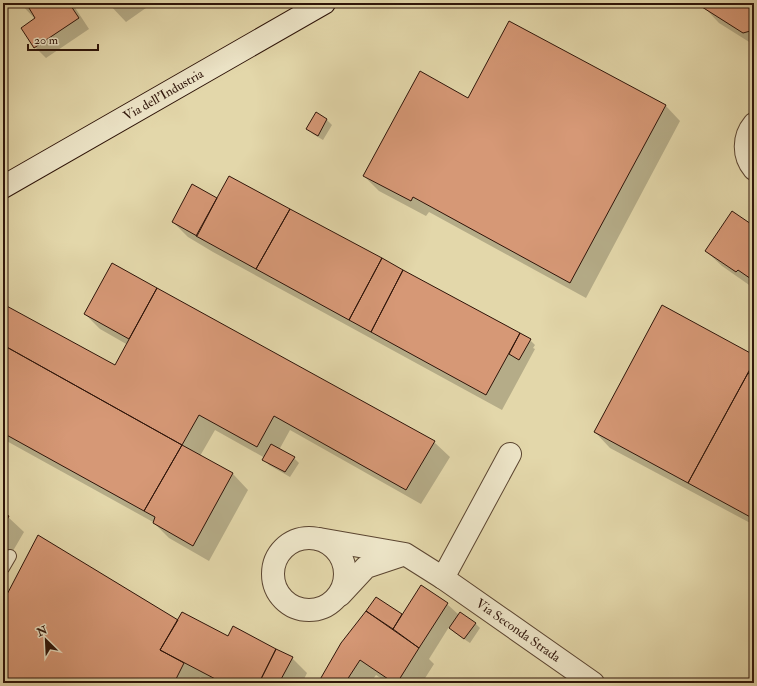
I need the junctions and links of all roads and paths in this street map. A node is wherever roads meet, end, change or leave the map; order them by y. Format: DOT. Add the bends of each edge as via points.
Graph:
graph roads {
  1 [pos="324,3"];
  2 [pos="754,124"];
  3 [pos="754,169"];
  4 [pos="3,187"];
  5 [pos="510,454"];
  6 [pos="319,539"];
  7 [pos="405,554"];
  8 [pos="10,556"];
  9 [pos="3,568"];
  10 [pos="443,578"];
  11 [pos="337,598"];
  12 [pos="593,683"];
  1 -- 4 [label="street, Via dell'Industria"];
  2 -- 3 [label="street" via="746,141 746,154"];
  5 -- 10 [label="street"];
  6 -- 7 [label="street, Via Seconda Strada"];
  6 -- 11 [label="street" via="335,549 344,565 343,588"];
  6 -- 11 [label="street, Via Seconda Strada" via="307,538 284,547 273,569 273,581 277,592 294,608 317,610"];
  7 -- 10 [label="street, Via Seconda Strada"];
  7 -- 11 [label="street, Via Seconda Strada" via="366,567"];
  8 -- 9 [label="lane"];
  10 -- 12 [label="street, Via Seconda Strada"];
}
